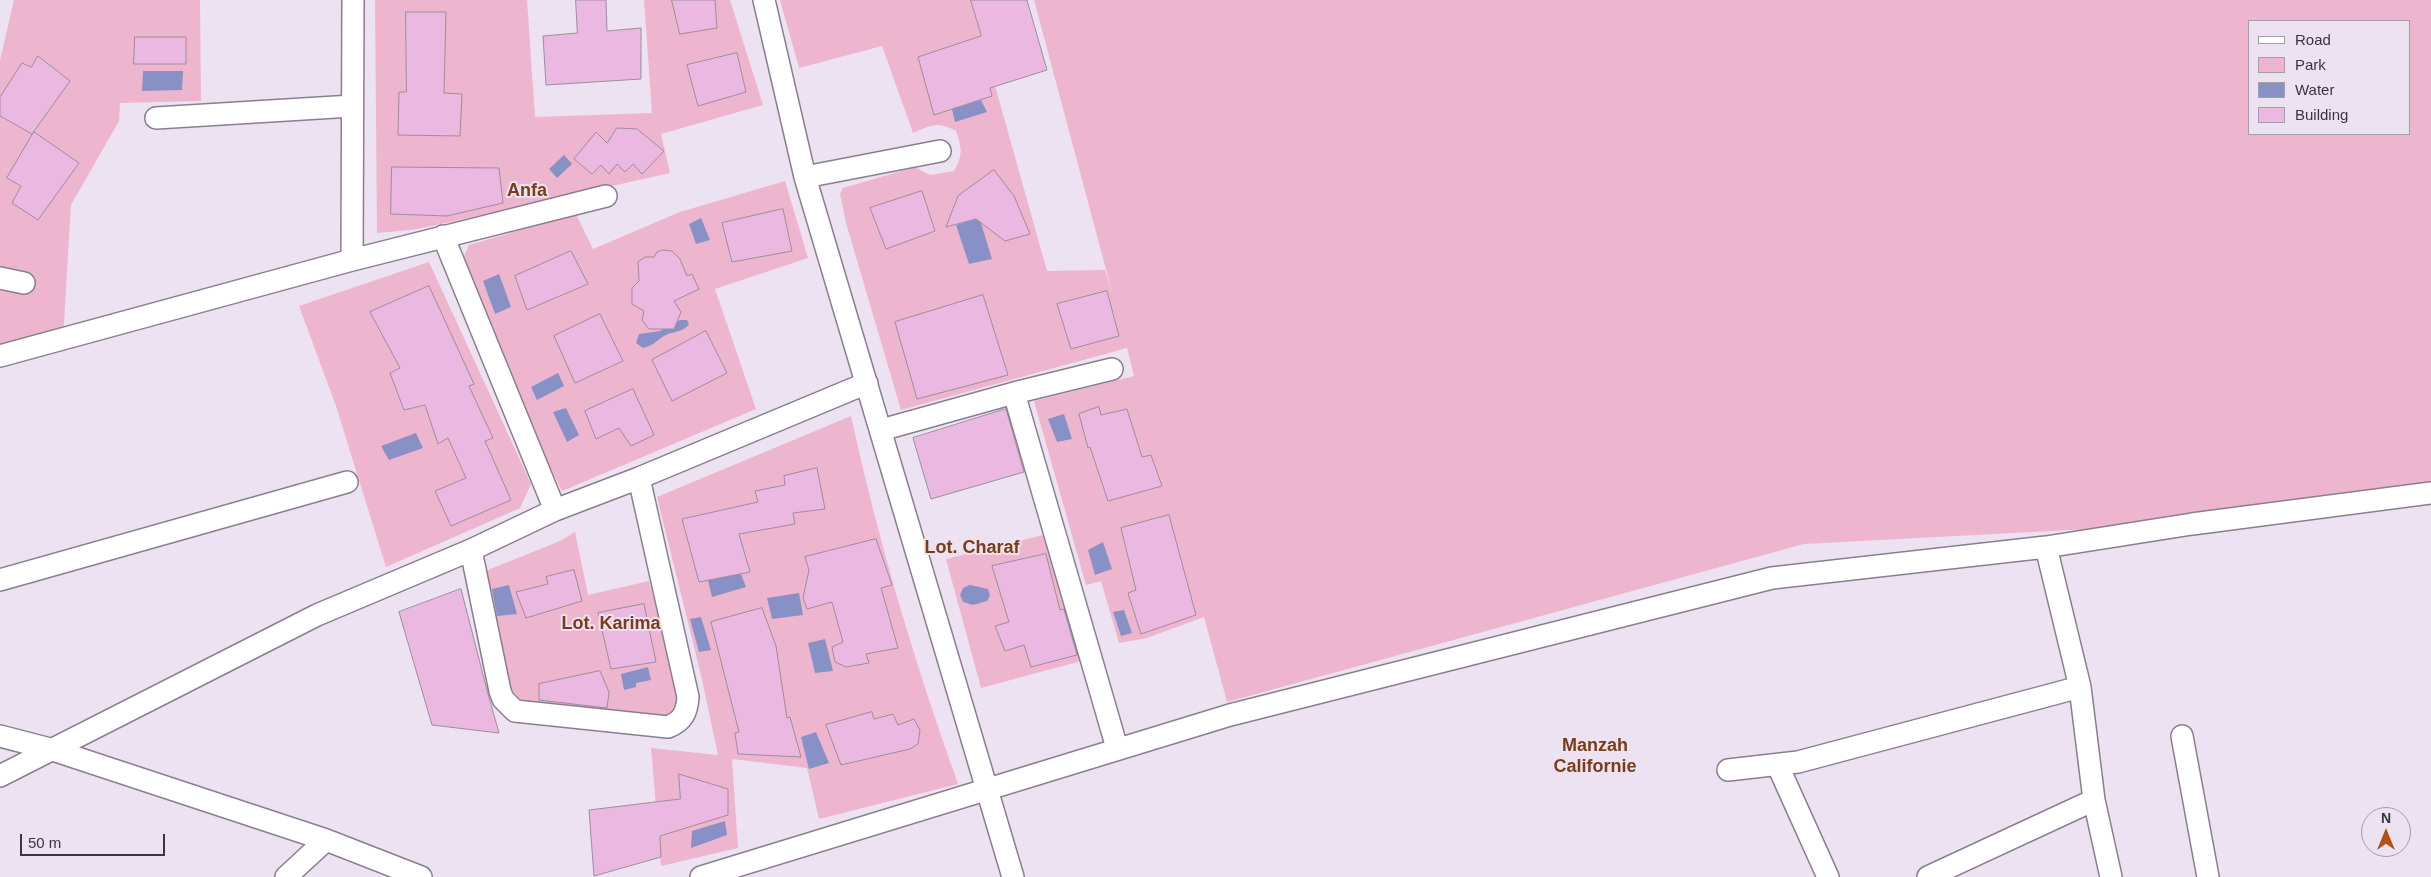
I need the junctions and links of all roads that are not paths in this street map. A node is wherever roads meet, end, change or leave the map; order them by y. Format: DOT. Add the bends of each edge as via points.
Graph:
graph roads {
  1 [pos="353,0"];
  2 [pos="764,0"];
  3 [pos="352,106"];
  4 [pos="156,118"];
  5 [pos="940,151"];
  6 [pos="805,177"];
  7 [pos="606,196"];
  8 [pos="443,236"];
  9 [pos="352,260"];
  10 [pos="0,278"];
  11 [pos="24,283"];
  12 [pos="0,356"];
  13 [pos="1112,369"];
  14 [pos="867,383"];
  15 [pos="1014,393"];
  16 [pos="880,430"];
  17 [pos="639,478"];
  18 [pos="347,482"];
  19 [pos="2431,493"];
  20 [pos="555,510"];
  21 [pos="2046,547"];
  22 [pos="471,550"];
  23 [pos="0,580"];
  24 [pos="2080,687"];
  25 [pos="0,736"];
  26 [pos="2182,736"];
  27 [pos="1117,748"];
  28 [pos="50,749"];
  29 [pos="1778,766"];
  30 [pos="1728,770"];
  31 [pos="0,776"];
  32 [pos="988,789"];
  33 [pos="2094,800"];
  34 [pos="326,840"];
  35 [pos="286,877"];
  36 [pos="421,877"];
  37 [pos="701,877"];
  38 [pos="1014,877"];
  39 [pos="1828,877"];
  40 [pos="1928,877"];
  41 [pos="2111,877"];
  42 [pos="2208,877"];
  1 -- 3 [label="street"];
  2 -- 6 [label="street"];
  3 -- 4 [label="street"];
  3 -- 9 [label="street"];
  5 -- 6 [label="street"];
  6 -- 14 [label="street"];
  7 -- 8 [label="street"];
  8 -- 9 [label="street"];
  8 -- 20 [label="street"];
  9 -- 12 [label="street"];
  10 -- 11 [label="street"];
  13 -- 15 [label="street"];
  14 -- 16 [label="street"];
  14 -- 17 [label="street"];
  15 -- 16 [label="street"];
  15 -- 27 [label="street"];
  16 -- 32 [label="street"];
  17 -- 20 [label="street"];
  17 -- 22 [label="street" via="688,697 684,717 668,727 515,711 508,706 500,692"];
  18 -- 23 [label="street"];
  19 -- 21 [label="street"];
  20 -- 22 [label="street"];
  21 -- 24 [label="street"];
  21 -- 27 [label="street" via="1772,578 1238,712"];
  22 -- 28 [label="street" via="317,615"];
  24 -- 29 [label="street"];
  24 -- 33 [label="street"];
  25 -- 28 [label="street"];
  26 -- 42 [label="street"];
  27 -- 32 [label="street"];
  28 -- 31 [label="street"];
  28 -- 34 [label="street"];
  29 -- 30 [label="street"];
  29 -- 39 [label="street"];
  32 -- 37 [label="street"];
  32 -- 38 [label="street"];
  33 -- 40 [label="street"];
  33 -- 41 [label="street"];
  34 -- 35 [label="street"];
  34 -- 36 [label="street"];
}
